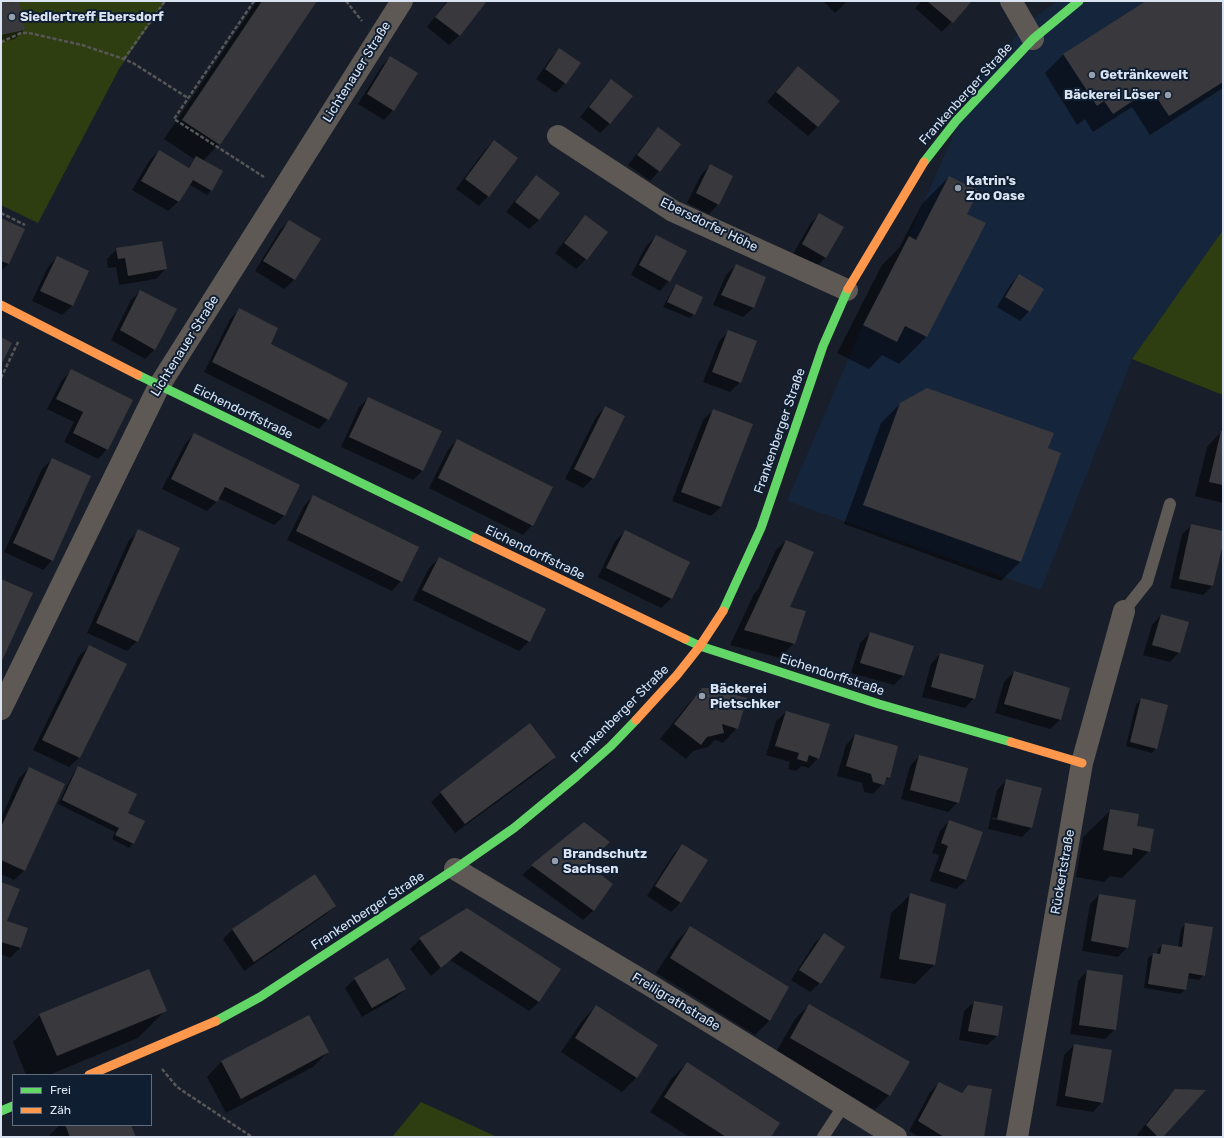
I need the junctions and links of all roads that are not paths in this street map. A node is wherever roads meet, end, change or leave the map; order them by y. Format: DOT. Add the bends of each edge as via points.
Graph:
graph roads {
  1 [pos="402,1"];
  2 [pos="1011,1"];
  3 [pos="1079,1"];
  4 [pos="1033,39"];
  5 [pos="558,136"];
  6 [pos="847,290"];
  7 [pos="1,305"];
  8 [pos="159,386"];
  9 [pos="1170,504"];
  10 [pos="1124,611"];
  11 [pos="700,646"];
  12 [pos="1,710"];
  13 [pos="1082,763"];
  14 [pos="455,869"];
  15 [pos="91,1074"];
  16 [pos="844,1105"];
  17 [pos="12,1106"];
  18 [pos="1,1111"];
  19 [pos="823,1137"];
  20 [pos="896,1137"];
  21 [pos="1017,1137"];
  1 -- 8 [label="street, Lichtenauer Straße"];
  2 -- 4 [label="street"];
  3 -- 4 [label="main road, Frankenberger Straße"];
  4 -- 6 [label="main road, Frankenberger Straße" via="928,156"];
  5 -- 6 [label="street, Ebersdorfer Höhe" via="673,211"];
  6 -- 11 [label="main road, Frankenberger Straße" via="822,346 766,513 747,561 722,614"];
  7 -- 8 [label="main road, Eichendorffstraße"];
  8 -- 11 [label="main road, Eichendorffstraße"];
  8 -- 12 [label="street, Lichtenauer Straße"];
  9 -- 10 [label="lane" via="1147,582"];
  10 -- 13 [label="street, Rückertstraße"];
  11 -- 13 [label="main road, Eichendorffstraße" via="879,704"];
  11 -- 14 [label="main road, Frankenberger Straße" via="677,676 611,746 514,828"];
  13 -- 21 [label="street, Rückertstraße"];
  14 -- 15 [label="main road, Frankenberger Straße" via="260,997 220,1019"];
  14 -- 16 [label="street, Freiligrathstraße"];
  16 -- 19 [label="lane"];
  16 -- 20 [label="street, Freiligrathstraße"];
  17 -- 18 [label="main road"];
}
